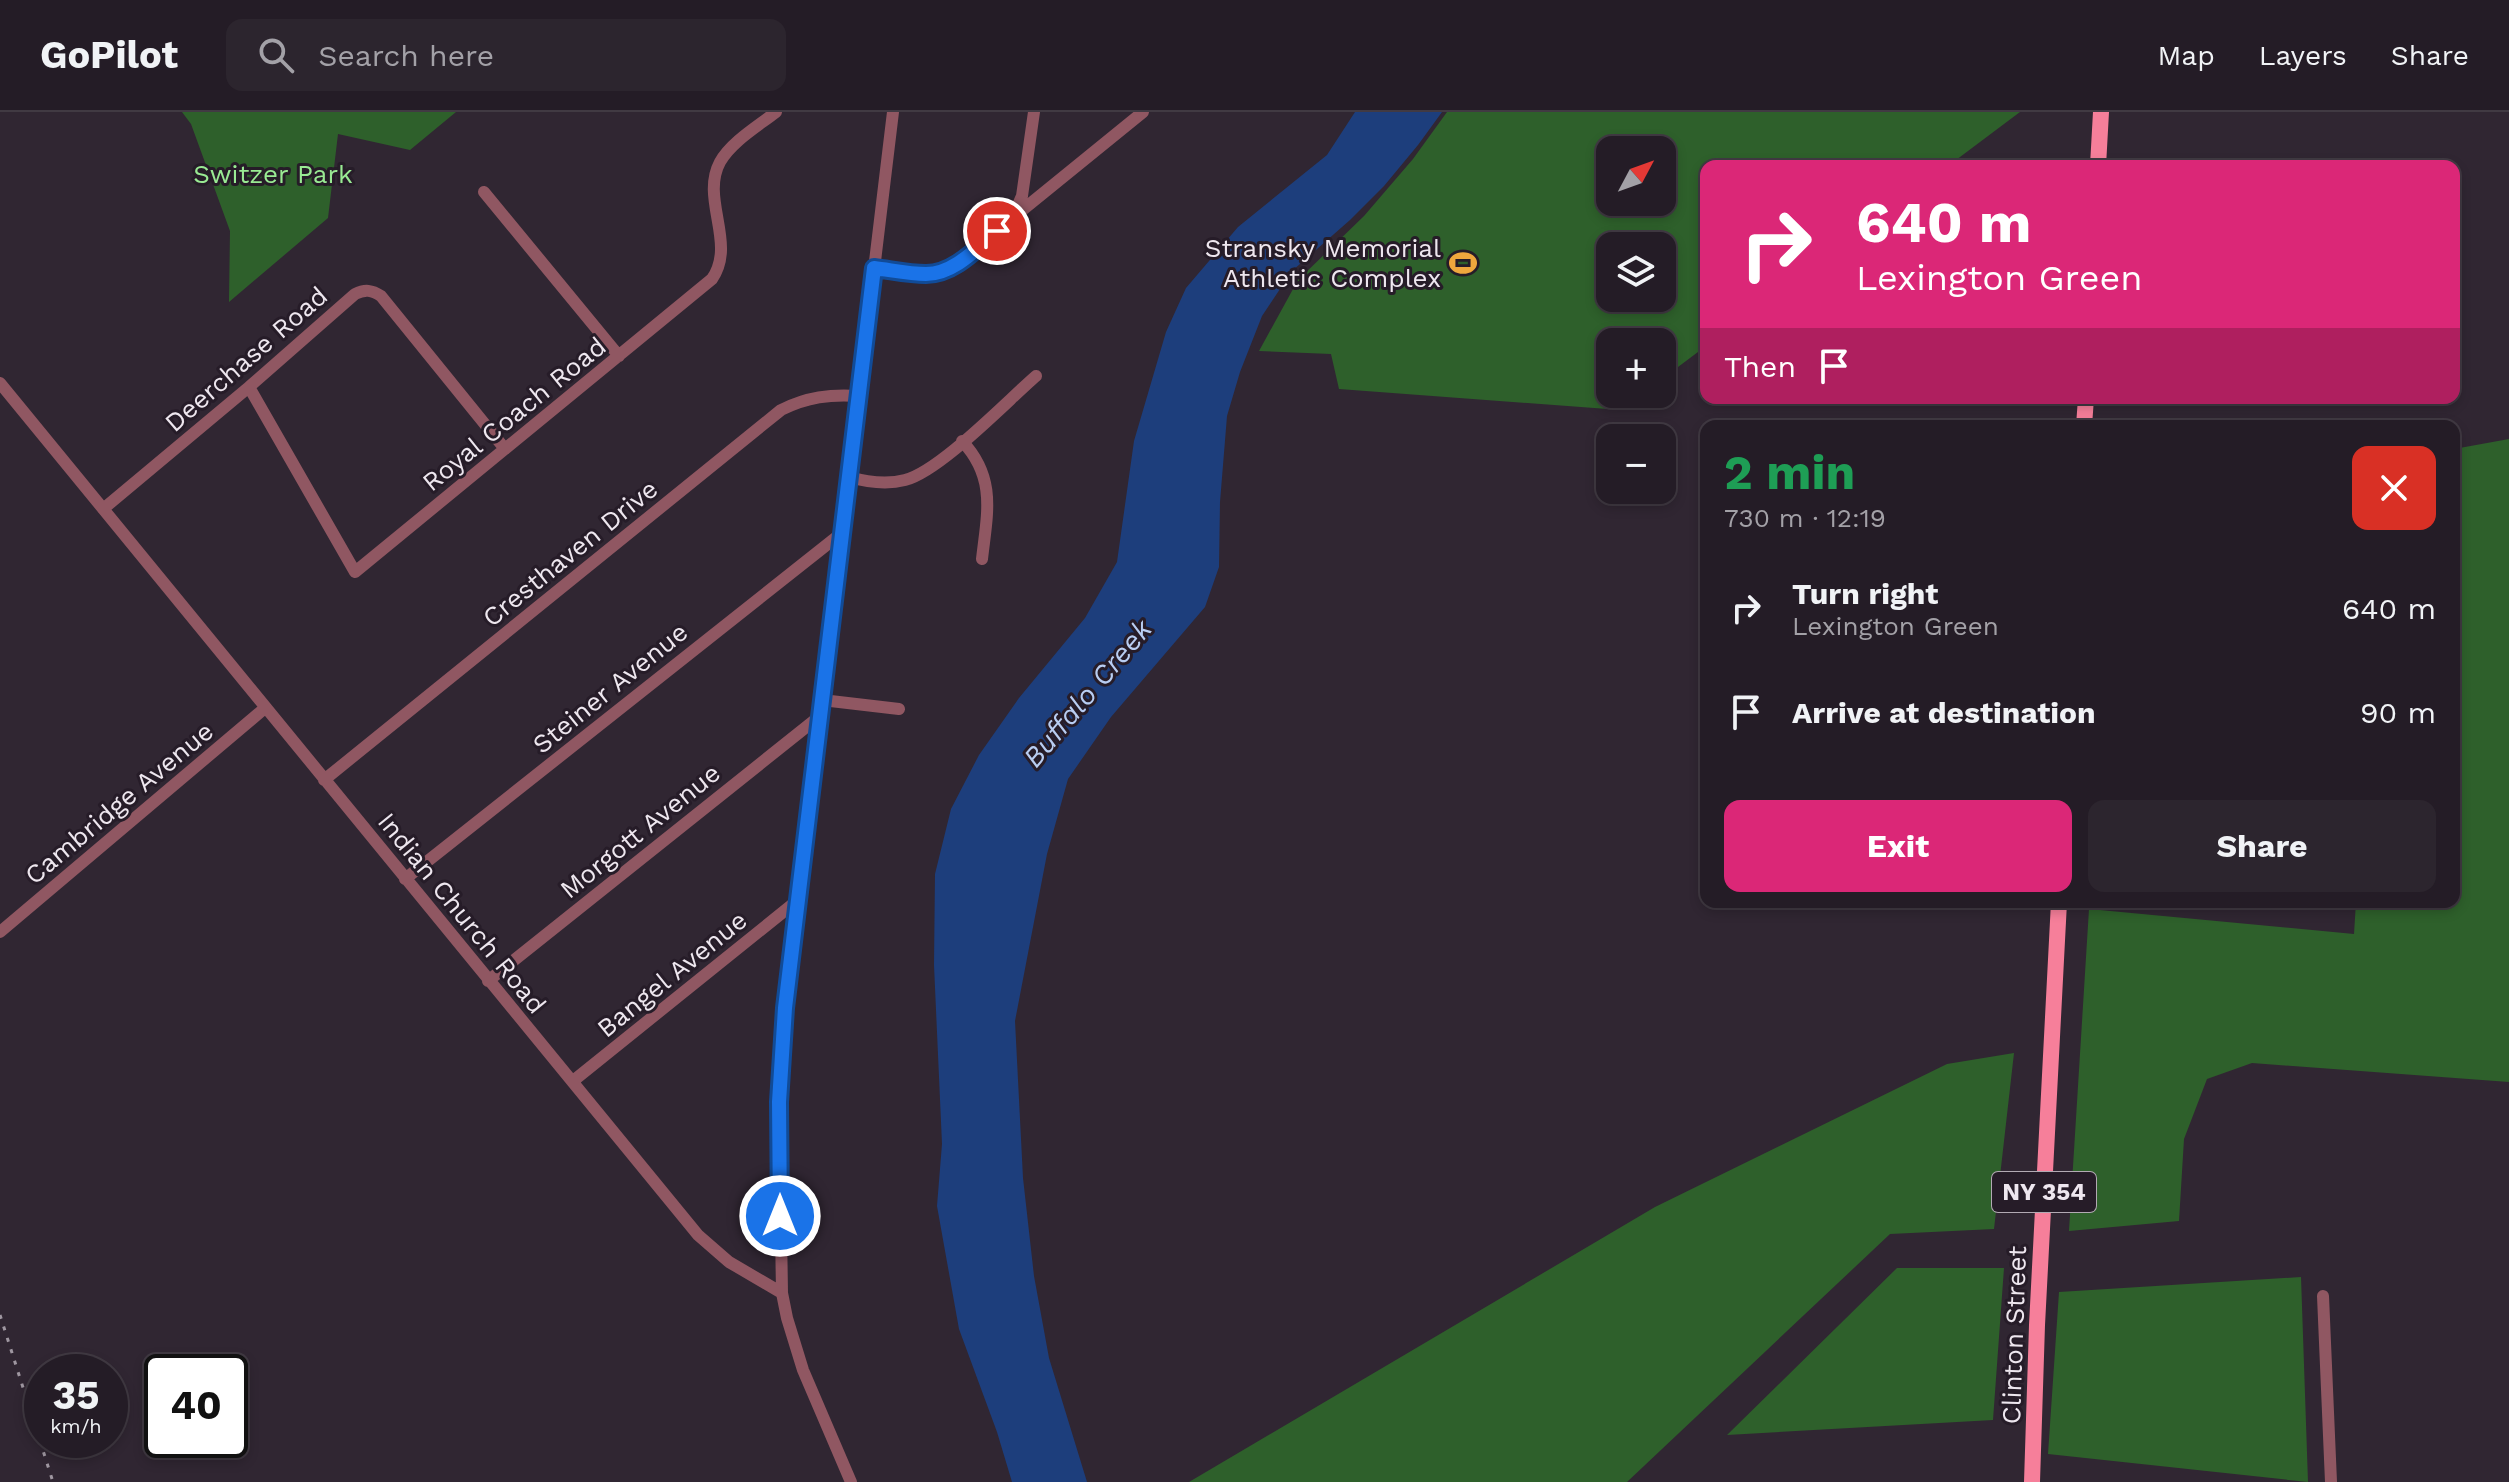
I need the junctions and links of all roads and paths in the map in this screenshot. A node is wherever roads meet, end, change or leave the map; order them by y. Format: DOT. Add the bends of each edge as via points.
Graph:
graph roads {
  1 [pos="776,112"];
  2 [pos="893,112"];
  3 [pos="1034,112"];
  4 [pos="1143,112"];
  5 [pos="2101,112"];
  6 [pos="2098,160"];
  7 [pos="484,192"];
  8 [pos="1010,220"];
  9 [pos="874,268"];
  10 [pos="619,356"];
  11 [pos="1036,376"];
  12 [pos="0,383"];
  13 [pos="249,387"];
  14 [pos="859,396"];
  15 [pos="962,441"];
  16 [pos="505,449"];
  17 [pos="849,477"];
  18 [pos="103,509"];
  19 [pos="843,532"];
  20 [pos="982,559"];
  21 [pos="822,700"];
  22 [pos="265,708"];
  23 [pos="899,709"];
  24 [pos="820,716"];
  25 [pos="324,780"];
  26 [pos="405,879"];
  27 [pos="798,900"];
  28 [pos="2059,908"];
  29 [pos="0,932"];
  30 [pos="488,981"];
  31 [pos="573,1081"];
  32 [pos="782,1293"];
  33 [pos="2323,1296"];
  34 [pos="851,1482"];
  35 [pos="2032,1482"];
  36 [pos="2331,1482"];
  1 -- 10 [label="street, Royal Coach Road" via="718,166 718,270"];
  2 -- 9 [label="street"];
  3 -- 8 [label="street" via="1022,196"];
  4 -- 8 [label="street"];
  5 -- 6 [label="main road"];
  7 -- 10 [label="street"];
  8 -- 9 [label="street" via="945,270 924,274"];
  9 -- 14 [label="street"];
  10 -- 16 [label="street, Royal Coach Road"];
  11 -- 15 [label="street"];
  12 -- 18 [label="street, Indian Church Road"];
  13 -- 16 [label="street, Deerchase Road" via="355,294 369,290 381,296"];
  13 -- 16 [label="street, Royal Coach Road" via="355,572"];
  13 -- 18 [label="street, Deerchase Road"];
  14 -- 17 [label="street"];
  14 -- 25 [label="street, Cresthaven Drive" via="824,395 781,410"];
  15 -- 17 [label="street" via="931,468 905,480"];
  15 -- 20 [label="street" via="980,463 987,488"];
  17 -- 19 [label="street"];
  18 -- 22 [label="street, Indian Church Road"];
  19 -- 21 [label="street"];
  19 -- 26 [label="street, Steiner Avenue"];
  21 -- 23 [label="street"];
  21 -- 24 [label="street"];
  22 -- 25 [label="street, Indian Church Road"];
  22 -- 29 [label="street, Cambridge Avenue"];
  24 -- 27 [label="street"];
  24 -- 30 [label="street, Morgott Avenue"];
  25 -- 26 [label="street, Indian Church Road"];
  26 -- 30 [label="street, Indian Church Road"];
  27 -- 31 [label="street, Bangel Avenue"];
  27 -- 32 [label="street" via="781,1058"];
  28 -- 35 [label="main road, Clinton Street / NY 354"];
  30 -- 31 [label="street, Indian Church Road"];
  31 -- 32 [label="street, Indian Church Road" via="698,1235 729,1262"];
  32 -- 34 [label="street" via="799,1360"];
  33 -- 36 [label="street"];
}
